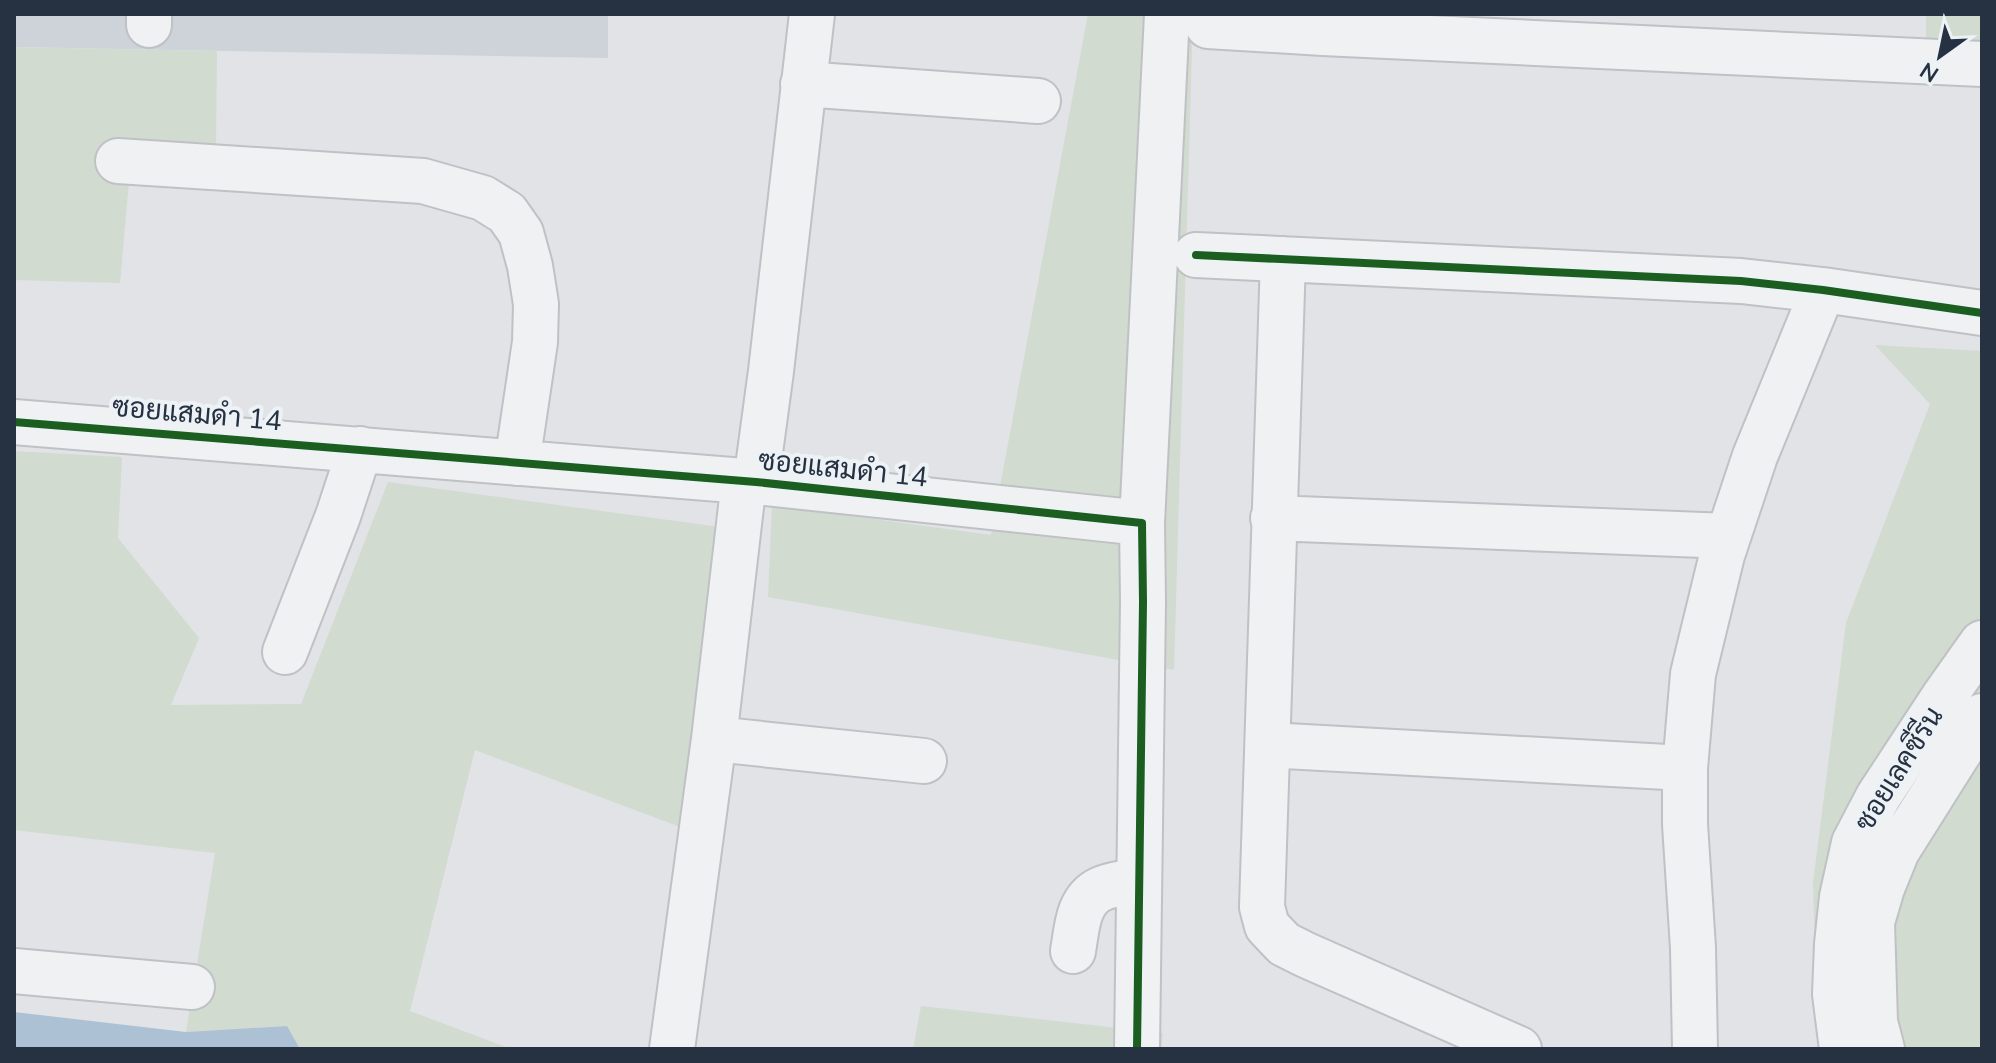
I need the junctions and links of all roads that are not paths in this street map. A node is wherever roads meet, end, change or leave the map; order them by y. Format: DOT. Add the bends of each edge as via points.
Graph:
graph roads {
  1 [pos="812,14"];
  2 [pos="1187,20"];
  3 [pos="1323,24"];
  4 [pos="1982,64"];
  5 [pos="803,84"];
  6 [pos="1038,101"];
  7 [pos="118,161"];
  8 [pos="1196,255"];
  9 [pos="1283,259"];
  10 [pos="1823,290"];
  11 [pos="1982,313"];
  12 [pos="14,422"];
  13 [pos="360,449"];
  14 [pos="517,463"];
  15 [pos="750,481"];
  16 [pos="1273,518"];
  17 [pos="1142,523"];
  18 [pos="1728,536"];
  19 [pos="1982,643"];
  20 [pos="285,652"];
  21 [pos="1982,716"];
  22 [pos="714,739"];
  23 [pos="1268,745"];
  24 [pos="924,761"];
  25 [pos="1685,768"];
  26 [pos="1139,880"];
  27 [pos="1073,951"];
  28 [pos="14,971"];
  29 [pos="192,987"];
  30 [pos="672,1049"];
  31 [pos="1137,1049"];
  32 [pos="1519,1049"];
  33 [pos="1695,1049"];
  34 [pos="1842,1049"];
  35 [pos="1882,1049"];
  1 -- 5 [label="street"];
  2 -- 3 [label="street"];
  2 -- 17 [label="street"];
  3 -- 4 [label="street"];
  5 -- 6 [label="street"];
  5 -- 15 [label="street" via="771,371"];
  7 -- 14 [label="street" via="423,181 483,198 507,213 521,233 536,304"];
  8 -- 9 [label="street"];
  9 -- 10 [label="street" via="1741,281"];
  9 -- 16 [label="street"];
  10 -- 11 [label="street"];
  10 -- 18 [label="street"];
  12 -- 13 [label="street, ซอยแสมดำ 14"];
  13 -- 14 [label="street, ซอยแสมดำ 14"];
  13 -- 20 [label="street"];
  14 -- 15 [label="street, ซอยแสมดำ 14"];
  15 -- 17 [label="street, ซอยแสมดำ 14"];
  15 -- 22 [label="street"];
  16 -- 18 [label="street"];
  16 -- 23 [label="street"];
  17 -- 26 [label="street"];
  18 -- 25 [label="street" via="1693,674"];
  19 -- 34 [label="street, ซอยเลคซีรีน" via="1878,797 1854,843 1837,944 1835,994"];
  21 -- 35 [label="street, ซอยเลคซีรีน" via="1897,851 1878,900 1872,952 1875,1022"];
  22 -- 24 [label="street"];
  22 -- 30 [label="street"];
  23 -- 25 [label="street"];
  23 -- 32 [label="street" via="1262,907 1267,926 1284,944 1306,955"];
  25 -- 33 [label="street"];
  26 -- 27 [label="street" via="1087,899"];
  26 -- 31 [label="street"];
  28 -- 29 [label="street"];
}
